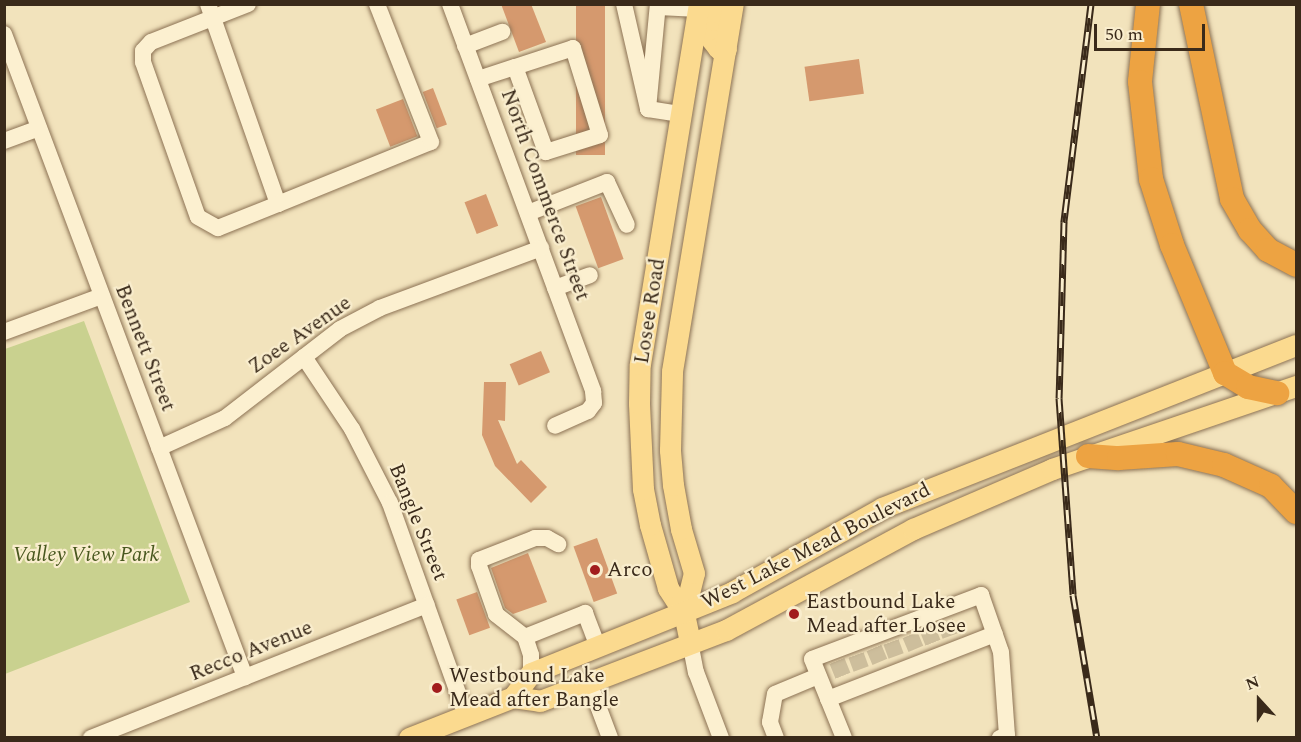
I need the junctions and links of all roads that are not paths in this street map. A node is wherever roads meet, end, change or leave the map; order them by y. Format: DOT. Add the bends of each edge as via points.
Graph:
graph roads {
  1 [pos="248,4"];
  2 [pos="377,4"];
  3 [pos="450,4"];
  4 [pos="624,4"];
  5 [pos="733,4"];
  6 [pos="1148,4"];
  7 [pos="1191,4"];
  8 [pos="658,6"];
  9 [pos="704,6"];
  10 [pos="211,12"];
  11 [pos="502,32"];
  12 [pos="4,34"];
  13 [pos="465,46"];
  14 [pos="726,49"];
  15 [pos="515,67"];
  16 [pos="478,79"];
  17 [pos="648,109"];
  18 [pos="681,114"];
  19 [pos="39,128"];
  20 [pos="4,141"];
  21 [pos="278,204"];
  22 [pos="528,213"];
  23 [pos="627,225"];
  24 [pos="541,248"];
  25 [pos="1296,265"];
  26 [pos="590,274"];
  27 [pos="555,288"];
  28 [pos="102,296"];
  29 [pos="4,332"];
  30 [pos="1296,345"];
  31 [pos="304,357"];
  32 [pos="1225,373"];
  33 [pos="1287,390"];
  34 [pos="555,426"];
  35 [pos="159,448"];
  36 [pos="1088,456"];
  37 [pos="1296,512"];
  38 [pos="558,544"];
  39 [pos="427,605"];
  40 [pos="684,613"];
  41 [pos="948,630"];
  42 [pos="995,634"];
  43 [pos="930,636"];
  44 [pos="525,637"];
  45 [pos="690,642"];
  46 [pos="913,643"];
  47 [pos="598,647"];
  48 [pos="894,650"];
  49 [pos="877,656"];
  50 [pos="859,663"];
  51 [pos="840,669"];
  52 [pos="531,673"];
  53 [pos="818,676"];
  54 [pos="245,677"];
  55 [pos="589,682"];
  56 [pos="513,697"];
  57 [pos="828,699"];
  58 [pos="466,715"];
  59 [pos="840,736"];
  60 [pos="1005,737"];
  61 [pos="91,738"];
  62 [pos="409,738"];
  63 [pos="610,738"];
  64 [pos="721,738"];
  65 [pos="776,738"];
  1 -- 10 [label="street"];
  2 -- 21 [label="street" via="431,142"];
  3 -- 13 [label="street, North Commerce Street"];
  4 -- 17 [label="street"];
  5 -- 14 [label="main road, Losee Road"];
  6 -- 32 [label="highway" via="1140,82 1151,179 1172,245"];
  7 -- 25 [label="highway" via="1233,199 1250,230 1268,250"];
  8 -- 9 [label="street"];
  8 -- 17 [label="street"];
  9 -- 14 [label="main road" via="712,40 718,48"];
  9 -- 18 [label="main road, Losee Road"];
  10 -- 21 [label="street"];
  10 -- 21 [label="street" via="151,42 143,51 143,62 198,217 218,228"];
  11 -- 13 [label="street"];
  12 -- 19 [label="street, Bennett Street"];
  13 -- 16 [label="street, North Commerce Street"];
  14 -- 40 [label="main road, Losee Road" via="672,371 673,485 694,573"];
  15 -- 15 [label="street" via="573,48 600,135 546,152"];
  15 -- 16 [label="street"];
  16 -- 22 [label="street, North Commerce Street"];
  17 -- 18 [label="street"];
  18 -- 40 [label="main road, Losee Road" via="640,364 639,403 648,516 668,588"];
  19 -- 20 [label="street"];
  19 -- 28 [label="street, Bennett Street"];
  22 -- 23 [label="street" via="607,182"];
  22 -- 24 [label="street, North Commerce Street"];
  24 -- 27 [label="street, North Commerce Street"];
  24 -- 31 [label="street, Zoee Avenue" via="380,308 340,329"];
  26 -- 27 [label="street"];
  27 -- 34 [label="street, North Commerce Street" via="594,403 588,411"];
  28 -- 29 [label="street"];
  28 -- 35 [label="street, Bennett Street"];
  30 -- 32 [label="main road, West Lake Mead Boulevard"];
  31 -- 35 [label="street, Zoee Avenue" via="225,418"];
  31 -- 39 [label="street, Bangle Street" via="352,429 390,503"];
  32 -- 33 [label="highway" via="1248,387"];
  32 -- 40 [label="main road, West Lake Mead Boulevard" via="893,503 732,592"];
  33 -- 36 [label="main road, West Lake Mead Boulevard"];
  35 -- 54 [label="street, Bennett Street"];
  36 -- 37 [label="highway" via="1178,454 1224,465 1271,486"];
  36 -- 45 [label="main road, West Lake Mead Boulevard" via="913,529 757,615"];
  38 -- 44 [label="street" via="547,538 535,538 480,560 478,566 496,614"];
  39 -- 54 [label="street, Recco Avenue"];
  39 -- 58 [label="street, Bangle Street"];
  40 -- 45 [label="main road, Losee Road"];
  40 -- 47 [label="main road, West Lake Mead Boulevard"];
  41 -- 42 [label="street"];
  41 -- 42 [label="street" via="981,595"];
  41 -- 43 [label="street"];
  41 -- 43 [label="street"];
  42 -- 60 [label="street" via="1001,652"];
  43 -- 46 [label="street"];
  43 -- 46 [label="street"];
  44 -- 47 [label="street" via="585,613"];
  44 -- 52 [label="street"];
  45 -- 55 [label="main road, West Lake Mead Boulevard"];
  45 -- 64 [label="street, Losee Road" via="696,672"];
  46 -- 48 [label="street"];
  46 -- 48 [label="street"];
  47 -- 52 [label="main road, West Lake Mead Boulevard"];
  48 -- 49 [label="street"];
  48 -- 49 [label="street"];
  49 -- 50 [label="street"];
  49 -- 50 [label="street"];
  50 -- 51 [label="street"];
  50 -- 51 [label="street"];
  51 -- 53 [label="street" via="812,659"];
  51 -- 57 [label="street"];
  52 -- 56 [label="main road"];
  53 -- 57 [label="street"];
  53 -- 65 [label="street" via="775,694 770,722"];
  54 -- 61 [label="street, Recco Avenue"];
  55 -- 56 [label="main road, West Lake Mead Boulevard" via="540,701"];
  55 -- 63 [label="street"];
  56 -- 58 [label="main road, West Lake Mead Boulevard"];
  57 -- 59 [label="street"];
  58 -- 62 [label="main road, West Lake Mead Boulevard"];
}
